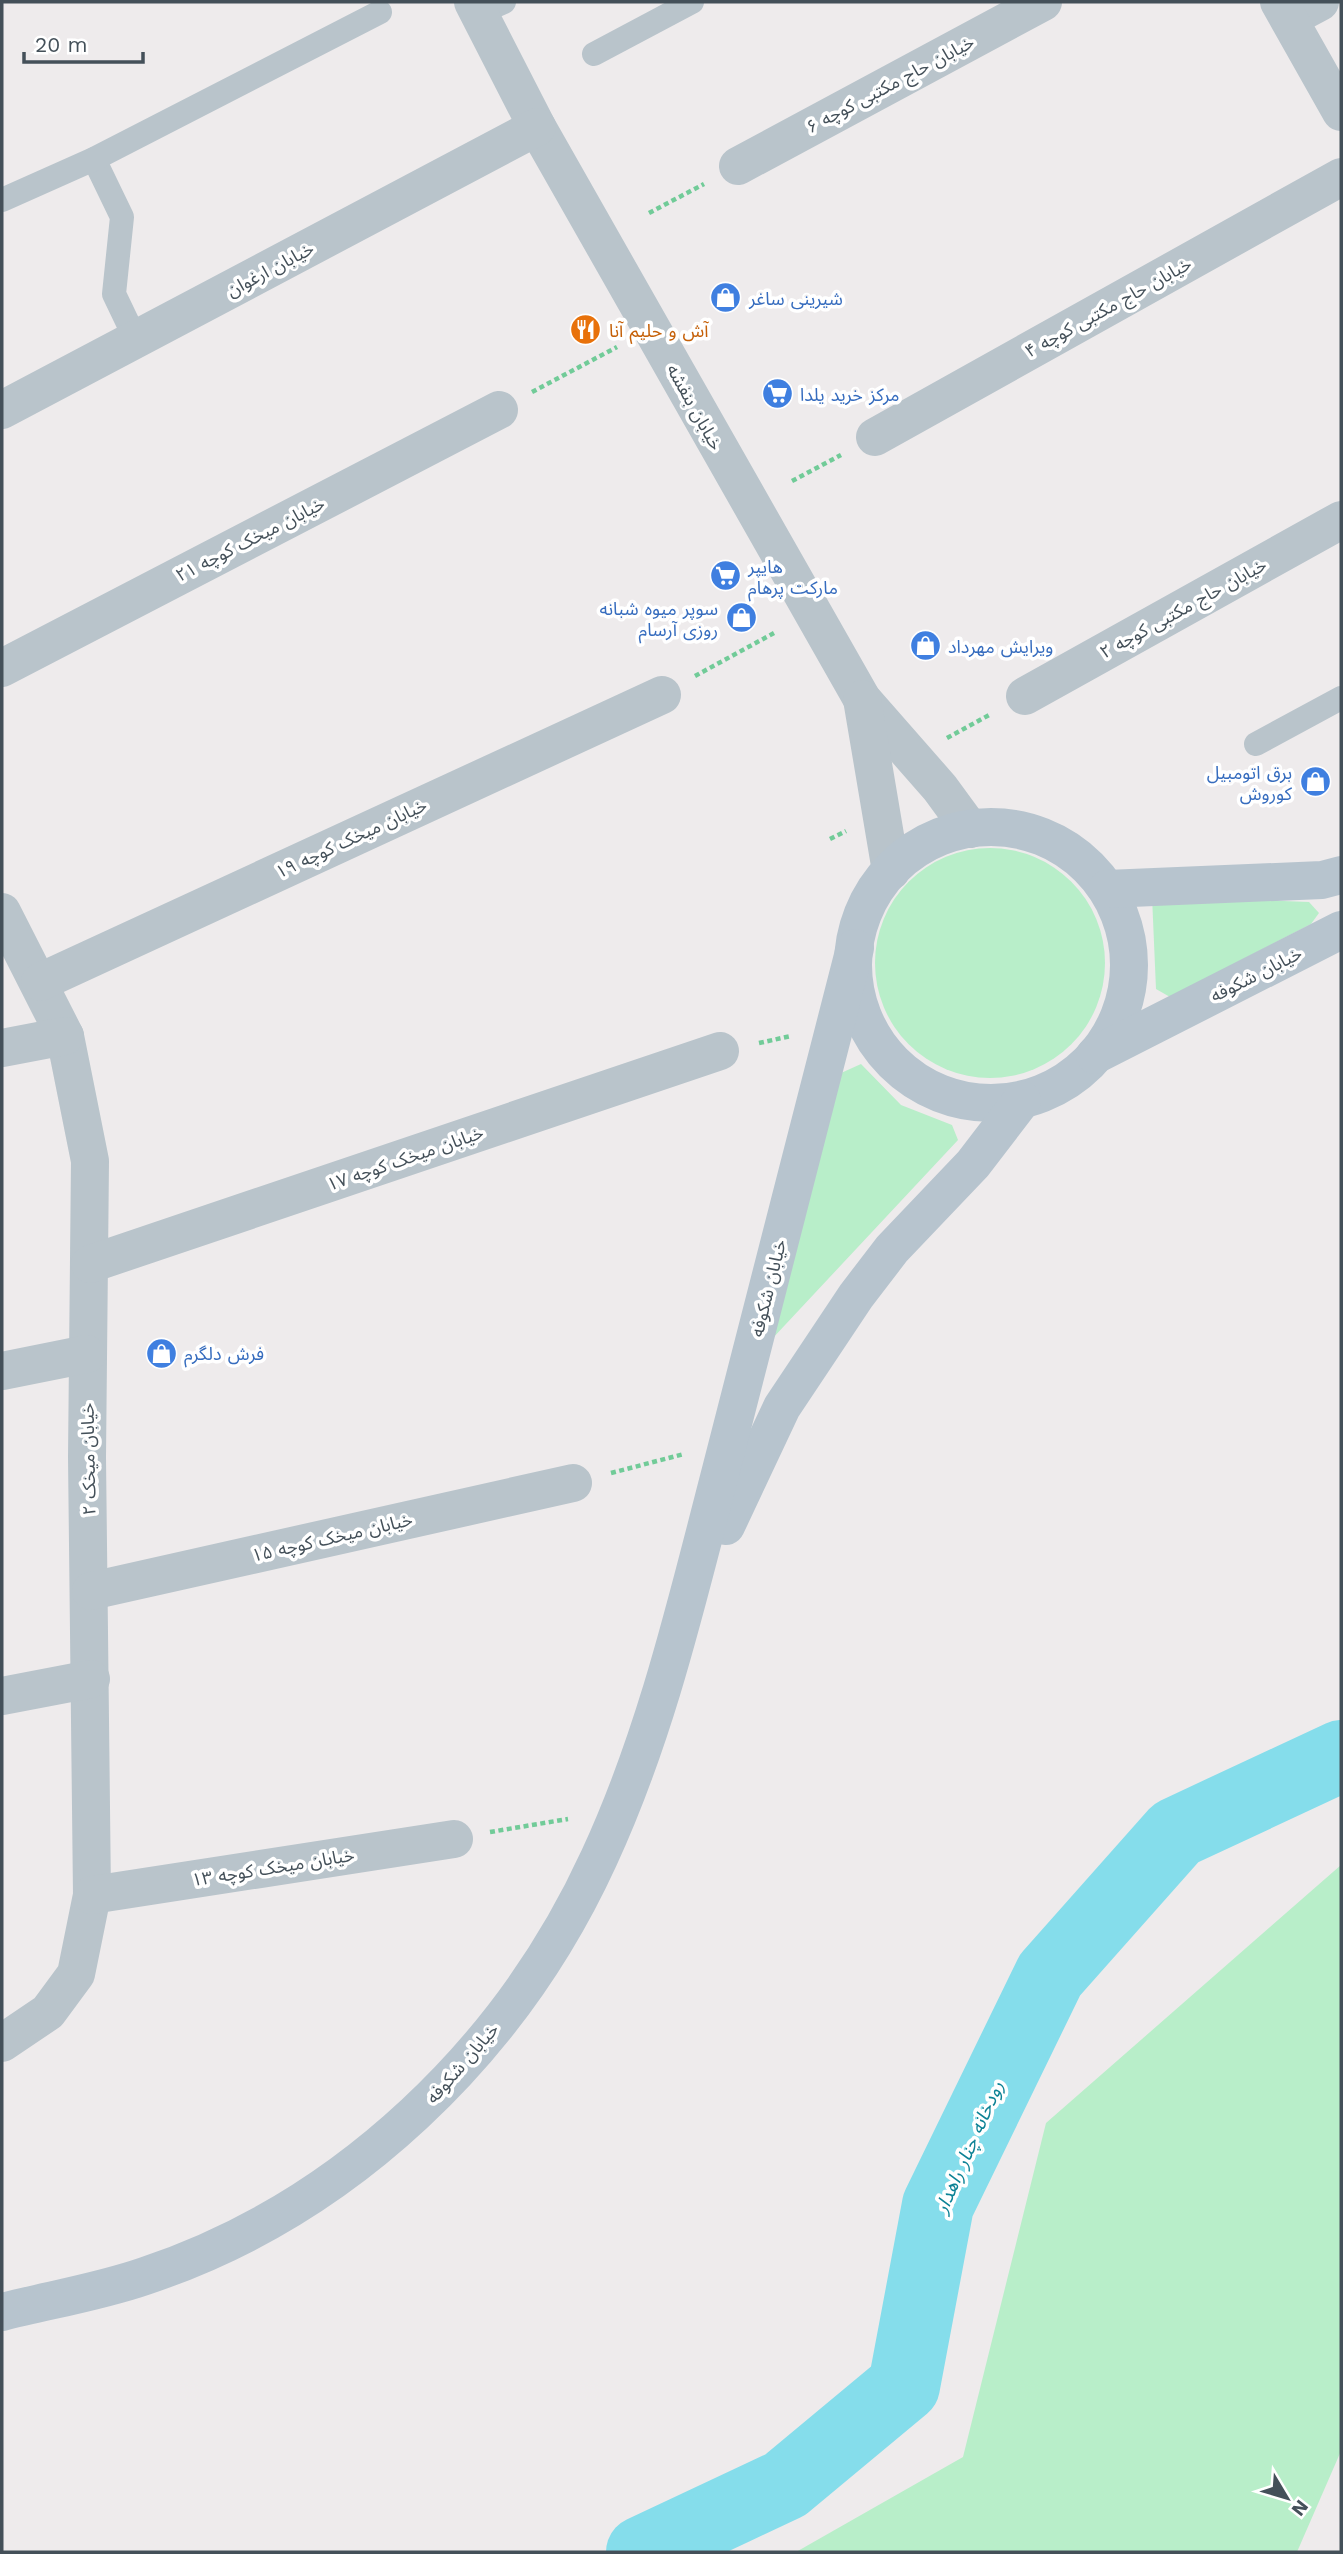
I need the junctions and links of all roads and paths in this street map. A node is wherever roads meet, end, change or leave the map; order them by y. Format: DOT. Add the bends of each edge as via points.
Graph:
graph roads {
  1 [pos="1043,2"];
  2 [pos="678,5"];
  3 [pos="485,6"];
  4 [pos="1296,7"];
  5 [pos="380,12"];
  6 [pos="594,54"];
  7 [pos="1341,112"];
  8 [pos="537,127"];
  9 [pos="94,159"];
  10 [pos="738,166"];
  11 [pos="1341,177"];
  12 [pos="2,201"];
  13 [pos="649,213"];
  14 [pos="136,340"];
  15 [pos="618,347"];
  16 [pos="2,410"];
  17 [pos="499,410"];
  18 [pos="875,437"];
  19 [pos="792,481"];
  20 [pos="1341,520"];
  21 [pos="774,632"];
  22 [pos="2,668"];
  23 [pos="662,695"];
  24 [pos="1025,696"];
  25 [pos="1341,698"];
  26 [pos="862,699"];
  27 [pos="940,741"];
  28 [pos="1256,744"];
  29 [pos="970,829"];
  30 [pos="891,871"];
  31 [pos="1341,875"];
  32 [pos="1107,888"];
  33 [pos="2,912"];
  34 [pos="1341,930"];
  35 [pos="855,948"];
  36 [pos="40,982"];
  37 [pos="65,1036"];
  38 [pos="2,1048"];
  39 [pos="720,1051"];
  40 [pos="1096,1055"];
  41 [pos="1022,1100"];
  42 [pos="90,1264"];
  43 [pos="87,1354"];
  44 [pos="2,1371"];
  45 [pos="684,1454"];
  46 [pos="573,1483"];
  47 [pos="90,1591"];
  48 [pos="681,1627"];
  49 [pos="91,1679"];
  50 [pos="2,1696"];
  51 [pos="568,1819"];
  52 [pos="454,1839"];
  53 [pos="92,1895"];
  54 [pos="2,2043"];
  55 [pos="2,2312"];
  1 -- 10 [label="street, خیابان حاج مکتبی کوچه ۶"];
  2 -- 6 [label="lane"];
  3 -- 8 [label="street, خیابان بنفشه"];
  4 -- 7 [label="street"];
  5 -- 9 [label="lane"];
  8 -- 14 [label="street, خیابان ارغوان"];
  8 -- 26 [label="street, خیابان بنفشه"];
  9 -- 12 [label="lane"];
  9 -- 14 [label="lane" via="122,217 114,294"];
  10 -- 13 [label="path"];
  11 -- 18 [label="street, خیابان حاج مکتبی کوچه ۴"];
  14 -- 16 [label="street, خیابان ارغوان"];
  15 -- 17 [label="path"];
  17 -- 22 [label="street, خیابان میخک کوچه ۲۱"];
  18 -- 19 [label="path"];
  20 -- 24 [label="street, خیابان حاج مکتبی کوچه ۲"];
  21 -- 23 [label="path"];
  23 -- 36 [label="street, خیابان میخک کوچه ۱۹"];
  24 -- 27 [label="path"];
  25 -- 28 [label="lane"];
  26 -- 29 [label="street"];
  26 -- 30 [label="street"];
  29 -- 30 [label="main road" via="919,848"];
  29 -- 32 [label="main road" via="1011,828 1056,842 1085,863"];
  30 -- 35 [label="main road" via="865,909"];
  31 -- 32 [label="main road" via="1322,880"];
  32 -- 40 [label="main road" via="1122,921 1129,969 1119,1016"];
  33 -- 36 [label="street, خیابان میخک ۲"];
  34 -- 40 [label="main road, خیابان شکوفه"];
  35 -- 41 [label="main road" via="854,979 862,1013 878,1045 902,1071 954,1098 990,1103"];
  35 -- 48 [label="main road, خیابان شکوفه"];
  36 -- 37 [label="street, خیابان میخک ۲"];
  37 -- 38 [label="street"];
  37 -- 42 [label="street, خیابان میخک ۲" via="90,1161"];
  39 -- 42 [label="street, خیابان میخک کوچه ۱۷"];
  40 -- 41 [label="main road" via="1068,1079"];
  41 -- 48 [label="main road, خیابان شکوفه" via="973,1164 885,1258 782,1407"];
  42 -- 43 [label="street, خیابان میخک ۲"];
  43 -- 44 [label="street"];
  43 -- 47 [label="street, خیابان میخک ۲"];
  45 -- 46 [label="path"];
  46 -- 47 [label="street, خیابان میخک کوچه ۱۵"];
  47 -- 49 [label="street, خیابان میخک ۲"];
  48 -- 55 [label="main road, خیابان شکوفه" via="640,1756 598,1860 547,1955 450,2082 353,2165 246,2233 145,2276"];
  49 -- 50 [label="street"];
  49 -- 53 [label="street, خیابان میخک ۲"];
  51 -- 52 [label="path"];
  52 -- 53 [label="street, خیابان میخک کوچه ۱۳"];
  53 -- 54 [label="street, خیابان میخک ۲" via="76,1974 48,2012"];
}
